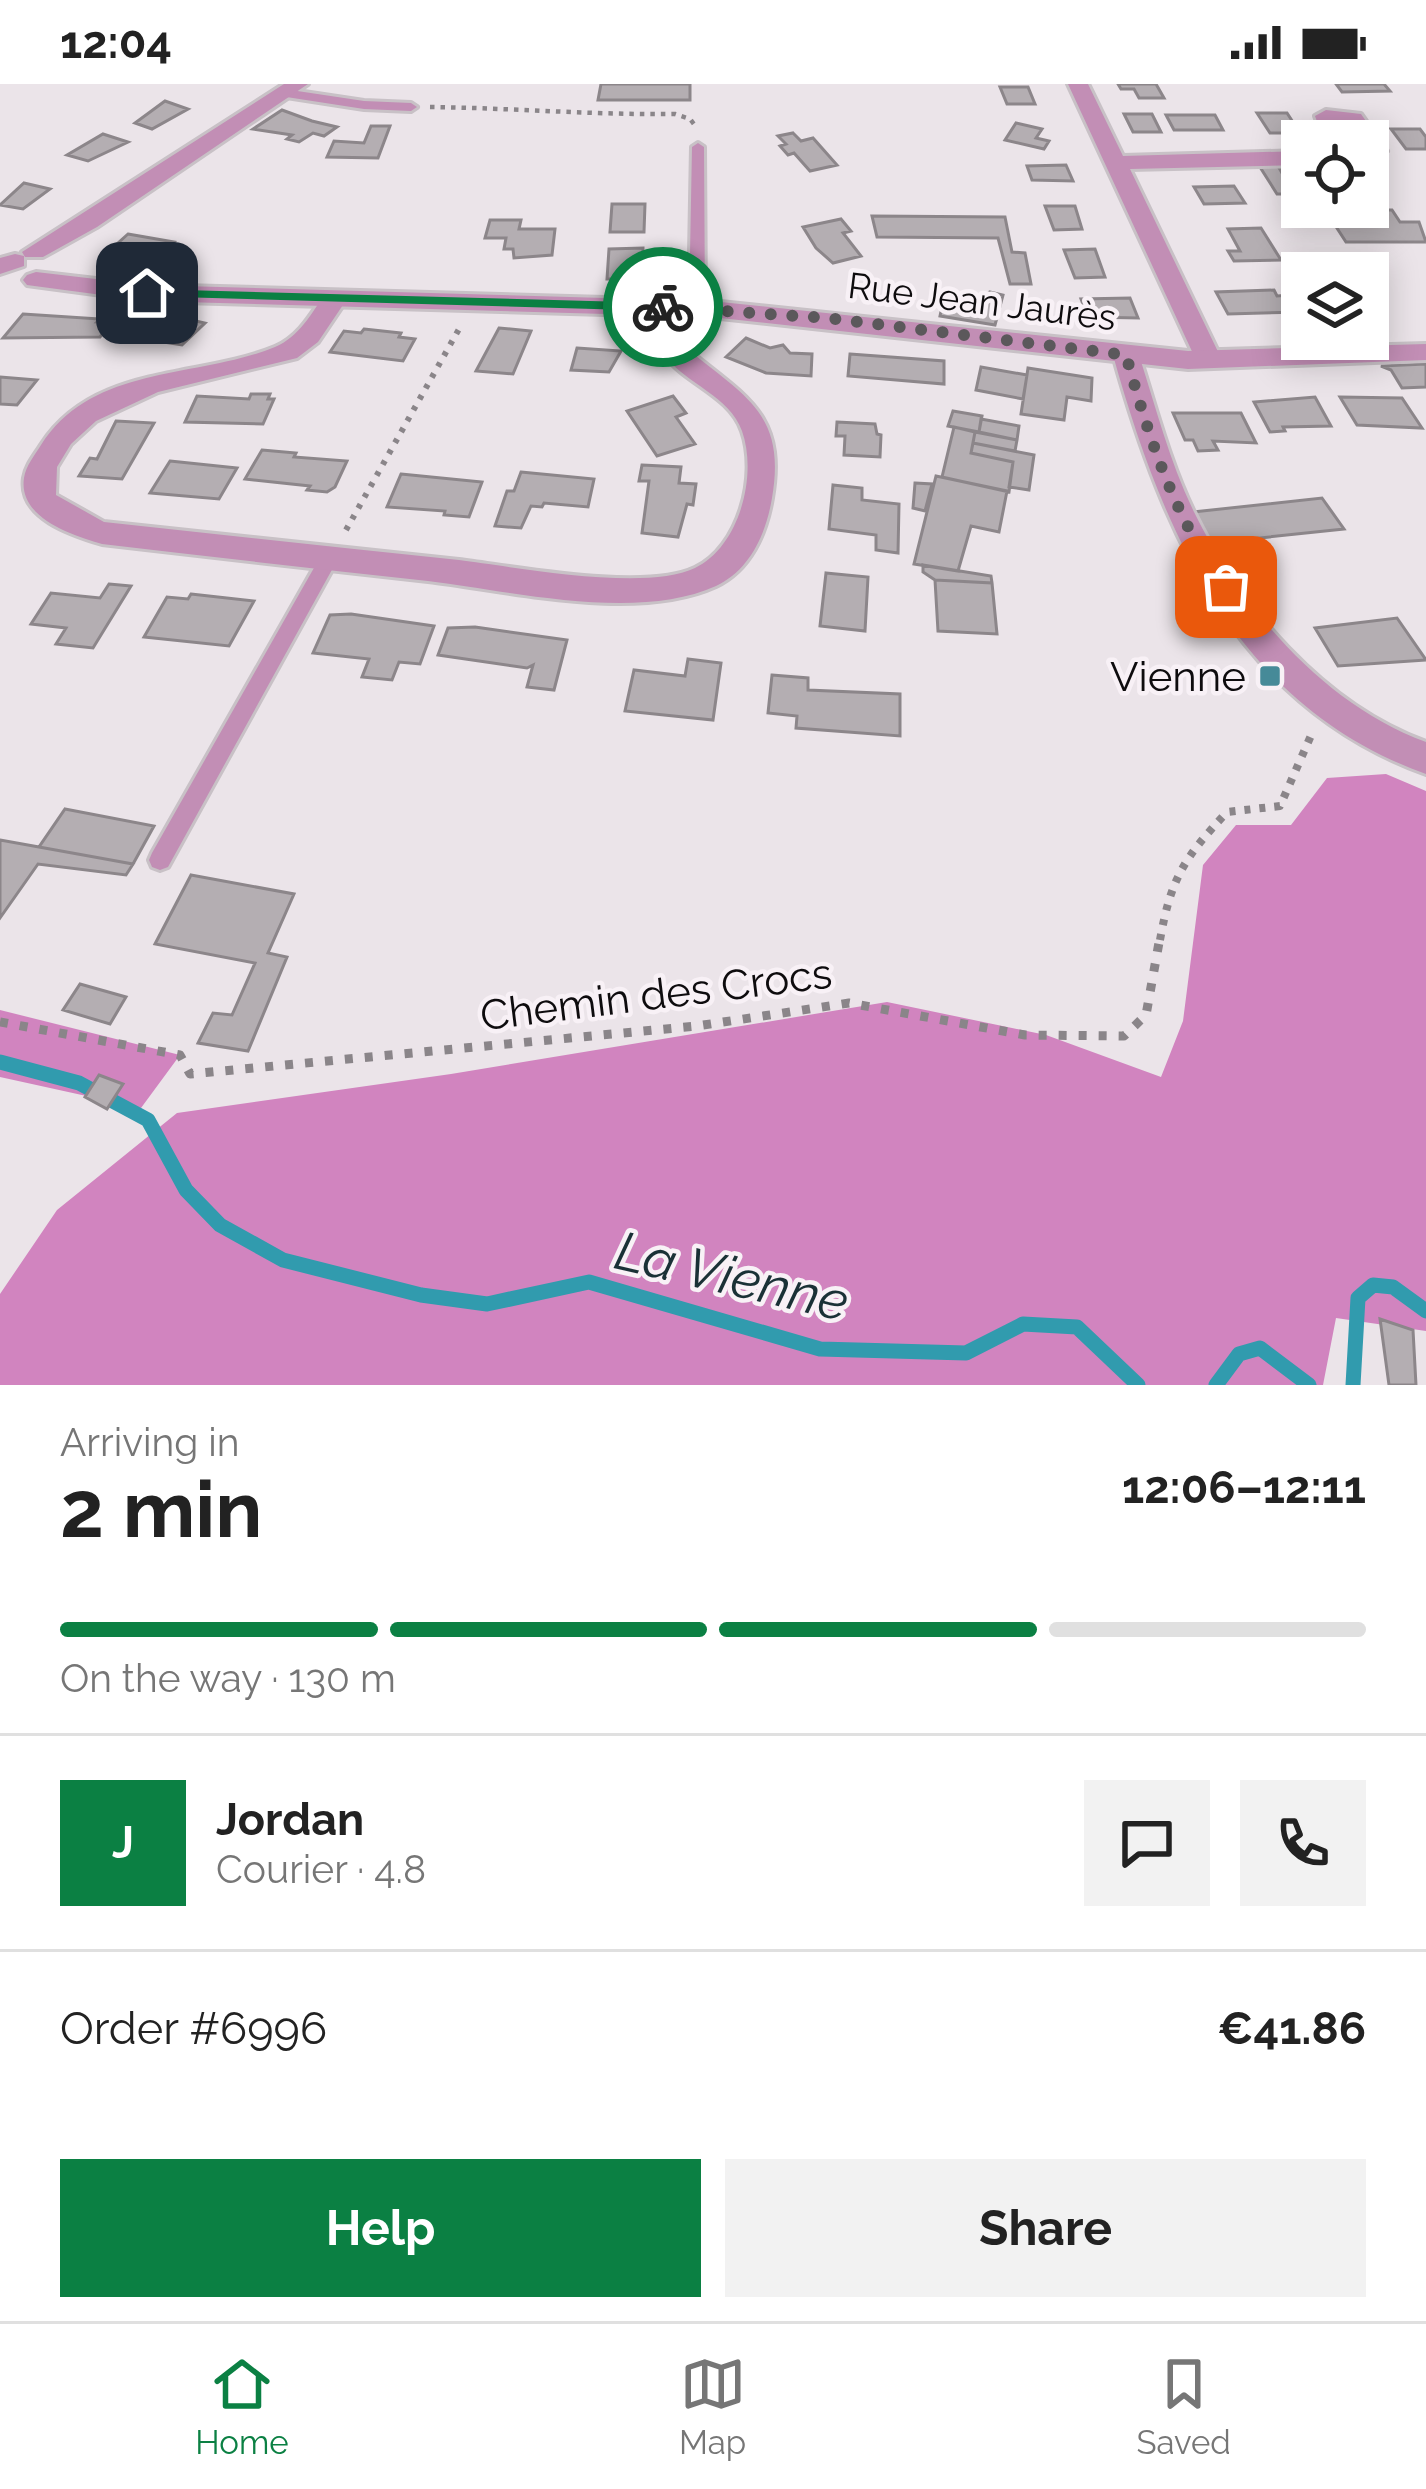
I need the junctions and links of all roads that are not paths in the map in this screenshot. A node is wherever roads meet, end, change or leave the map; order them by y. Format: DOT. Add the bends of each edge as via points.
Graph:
graph roads {
  1 [pos="1078,84"];
  2 [pos="291,88"];
  3 [pos="411,106"];
  4 [pos="1327,120"];
  5 [pos="1355,120"];
  6 [pos="698,147"];
  7 [pos="1281,159"];
  8 [pos="1116,163"];
  9 [pos="89,222"];
  10 [pos="65,259"];
  11 [pos="18,270"];
  12 [pos="98,286"];
  13 [pos="334,299"];
  14 [pos="689,308"];
  15 [pos="1426,352"];
  16 [pos="1126,355"];
  17 [pos="1209,360"];
  18 [pos="330,557"];
  19 [pos="1426,758"];
  20 [pos="160,860"];
  1 -- 8 [label="street"];
  2 -- 3 [label="lane"];
  2 -- 9 [label="street"];
  4 -- 5 [label="street"];
  6 -- 14 [label="lane"];
  7 -- 8 [label="street"];
  8 -- 17 [label="street"];
  9 -- 10 [label="street"];
  9 -- 11 [label="street"];
  10 -- 11 [label="street" via="57,272"];
  10 -- 12 [label="street"];
  11 -- 12 [label="street, Rue Jean Jaurès"];
  12 -- 13 [label="street, Rue Jean Jaurès"];
  13 -- 14 [label="street, Rue Jean Jaurès"];
  13 -- 18 [label="street" via="288,352 96,406 67,428 38,476 42,499 64,519 102,533"];
  14 -- 16 [label="street, Rue Jean Jaurès"];
  14 -- 18 [label="street" via="678,356 740,403 762,451 752,521 730,564 698,582 652,591"];
  15 -- 17 [label="street, Rue Jean Jaurès"];
  16 -- 17 [label="street, Rue Jean Jaurès"];
  16 -- 19 [label="street" via="1165,481 1200,553 1324,702 1374,737"];
  18 -- 20 [label="lane"];
}
